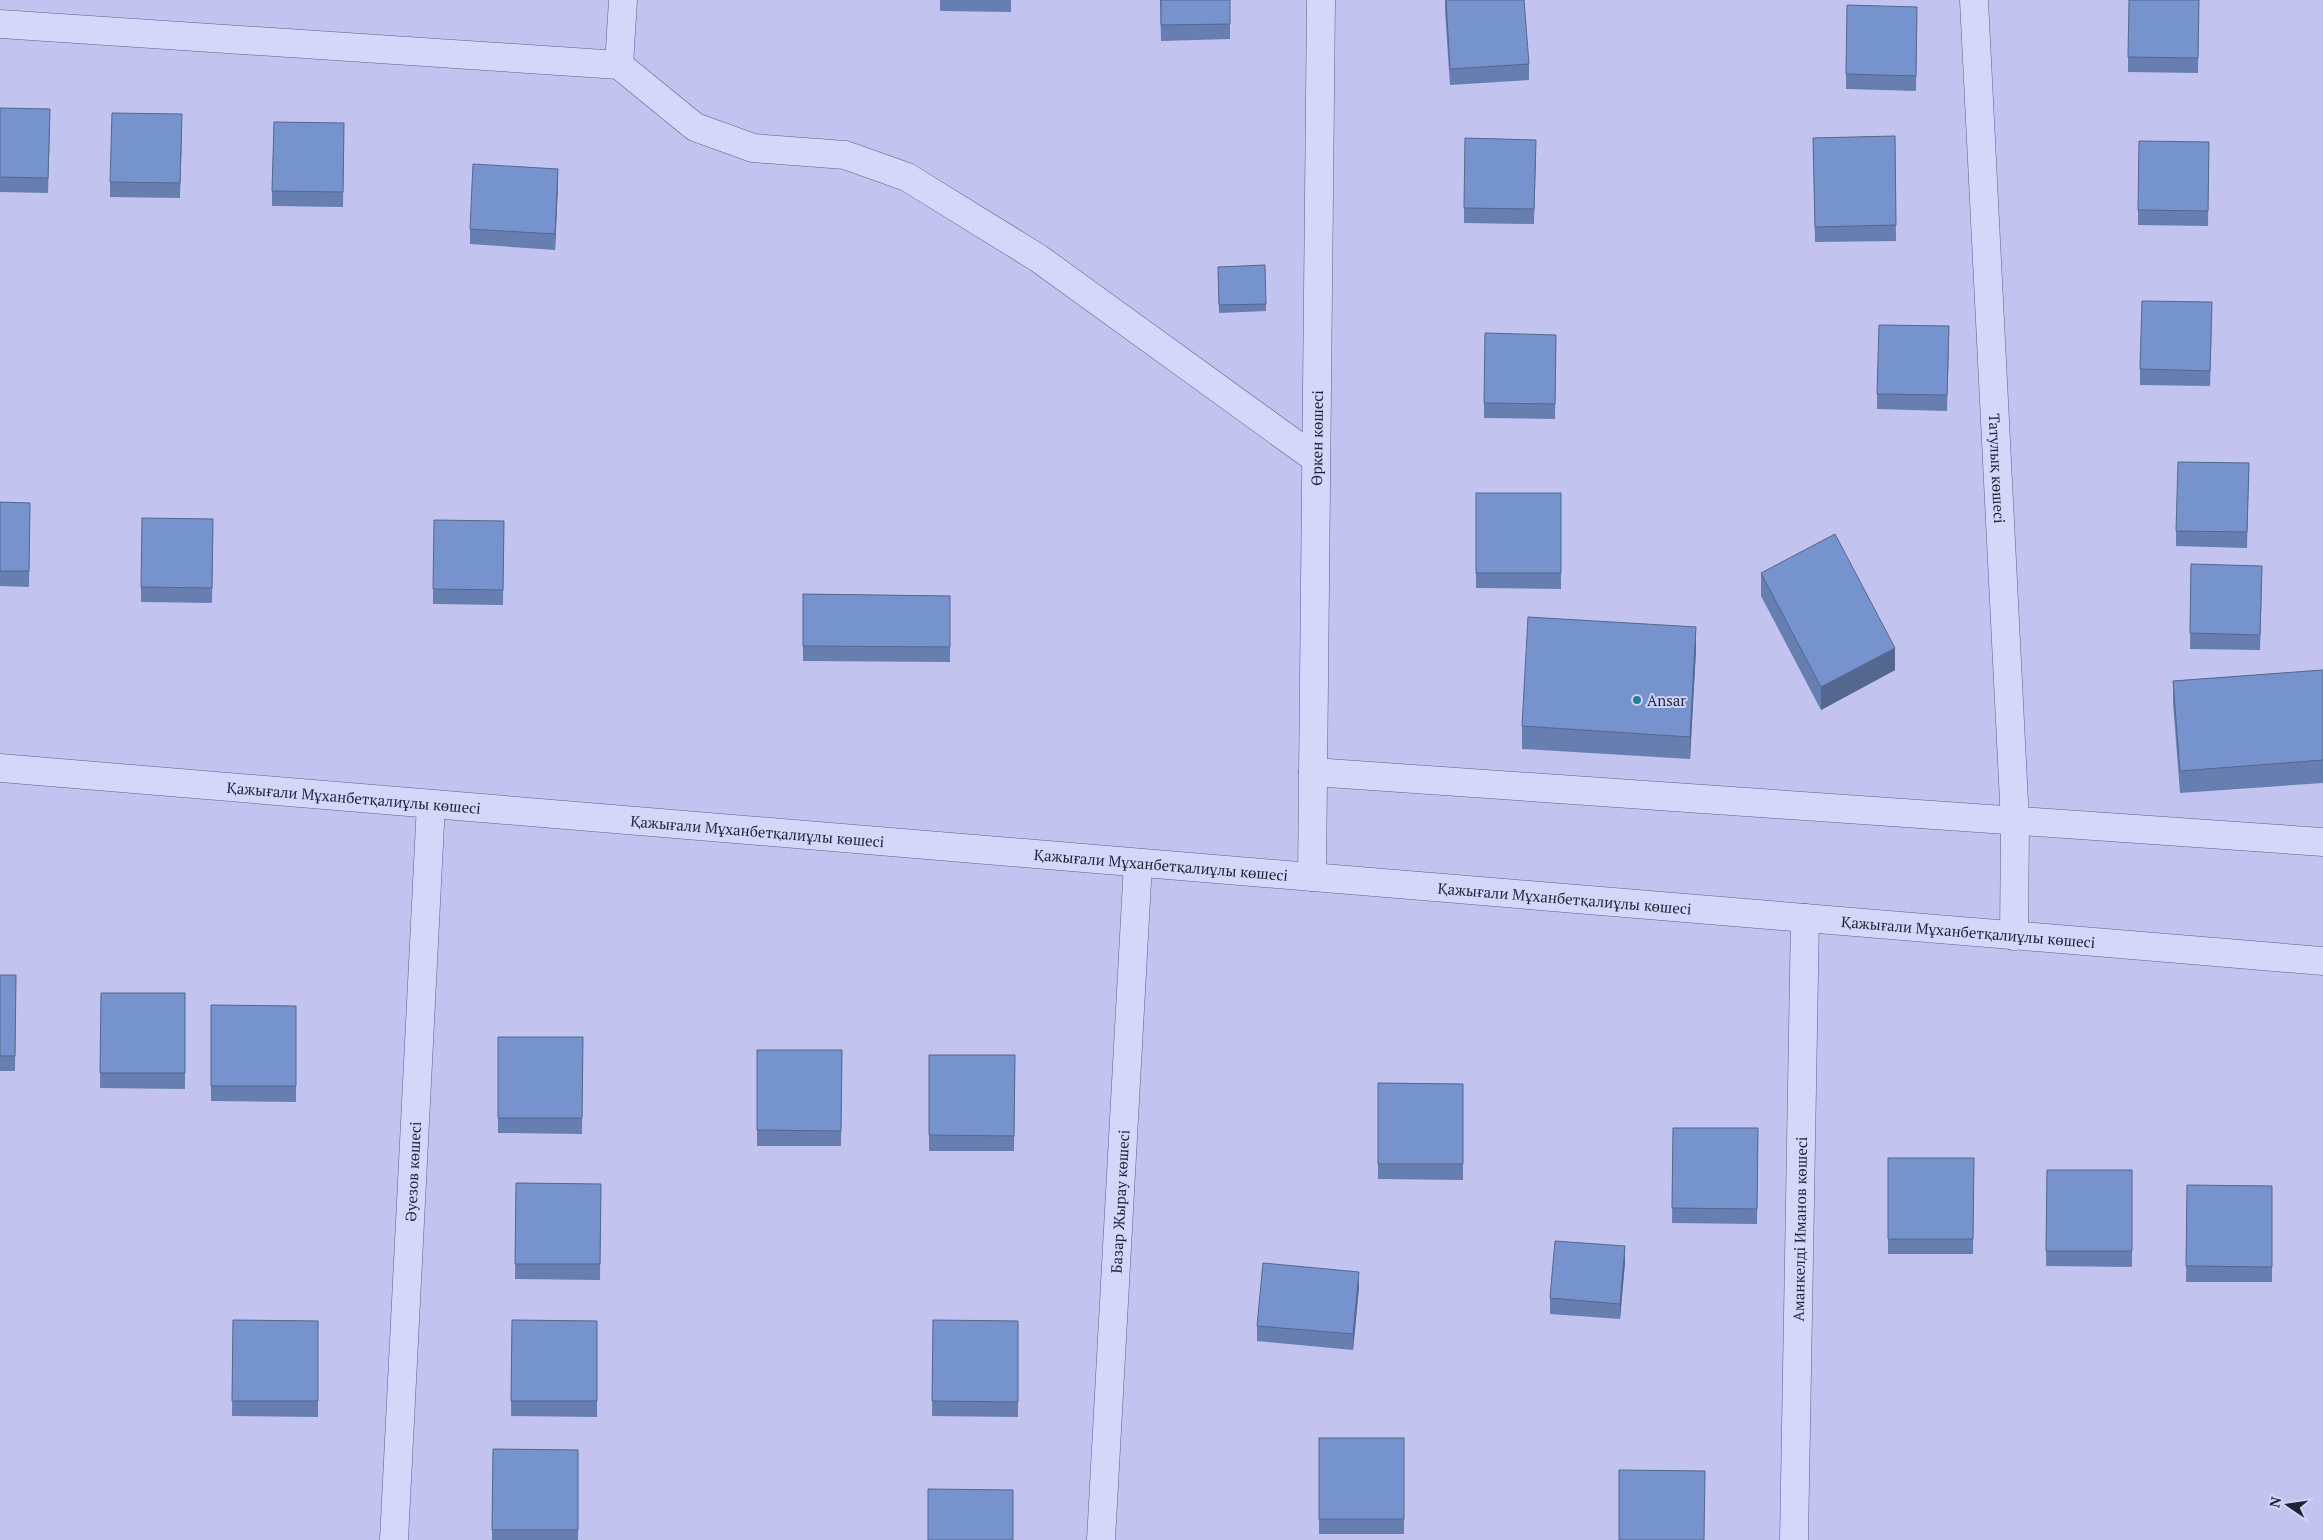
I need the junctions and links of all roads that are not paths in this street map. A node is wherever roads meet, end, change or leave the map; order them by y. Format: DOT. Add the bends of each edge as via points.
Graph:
graph roads {
  1 [pos="623,0"];
  2 [pos="1321,0"];
  3 [pos="1974,0"];
  4 [pos="0,24"];
  5 [pos="619,65"];
  6 [pos="1316,459"];
  7 [pos="0,768"];
  8 [pos="1313,772"];
  9 [pos="431,804"];
  10 [pos="2015,822"];
  11 [pos="2323,842"];
  12 [pos="1138,862"];
  13 [pos="1312,877"];
  14 [pos="1805,918"];
  15 [pos="2014,936"];
  16 [pos="2323,961"];
  17 [pos="394,1540"];
  18 [pos="1101,1540"];
  19 [pos="1794,1540"];
  1 -- 5 [label="street"];
  2 -- 6 [label="street, Өркен көшесі"];
  3 -- 10 [label="street, Татулық көшесі"];
  4 -- 5 [label="street"];
  5 -- 6 [label="street" via="695,127 753,148 845,155 907,177 1038,258"];
  6 -- 8 [label="street, Өркен көшесі"];
  7 -- 9 [label="street, Қажығали Мұханбетқалиұлы көшесі"];
  8 -- 10 [label="street"];
  8 -- 13 [label="street, Өркен көшесі"];
  9 -- 12 [label="street, Қажығали Мұханбетқалиұлы көшесі"];
  9 -- 17 [label="street, Әуезов көшесі"];
  10 -- 11 [label="street"];
  10 -- 15 [label="street, Татулық көшесі"];
  12 -- 13 [label="street, Қажығали Мұханбетқалиұлы көшесі"];
  12 -- 18 [label="street, Базар Жырау көшесі"];
  13 -- 14 [label="street, Қажығали Мұханбетқалиұлы көшесі"];
  14 -- 15 [label="street, Қажығали Мұханбетқалиұлы көшесі"];
  14 -- 19 [label="street, Аманкелді Иманов көшесі"];
  15 -- 16 [label="street, Қажығали Мұханбетқалиұлы көшесі"];
}
